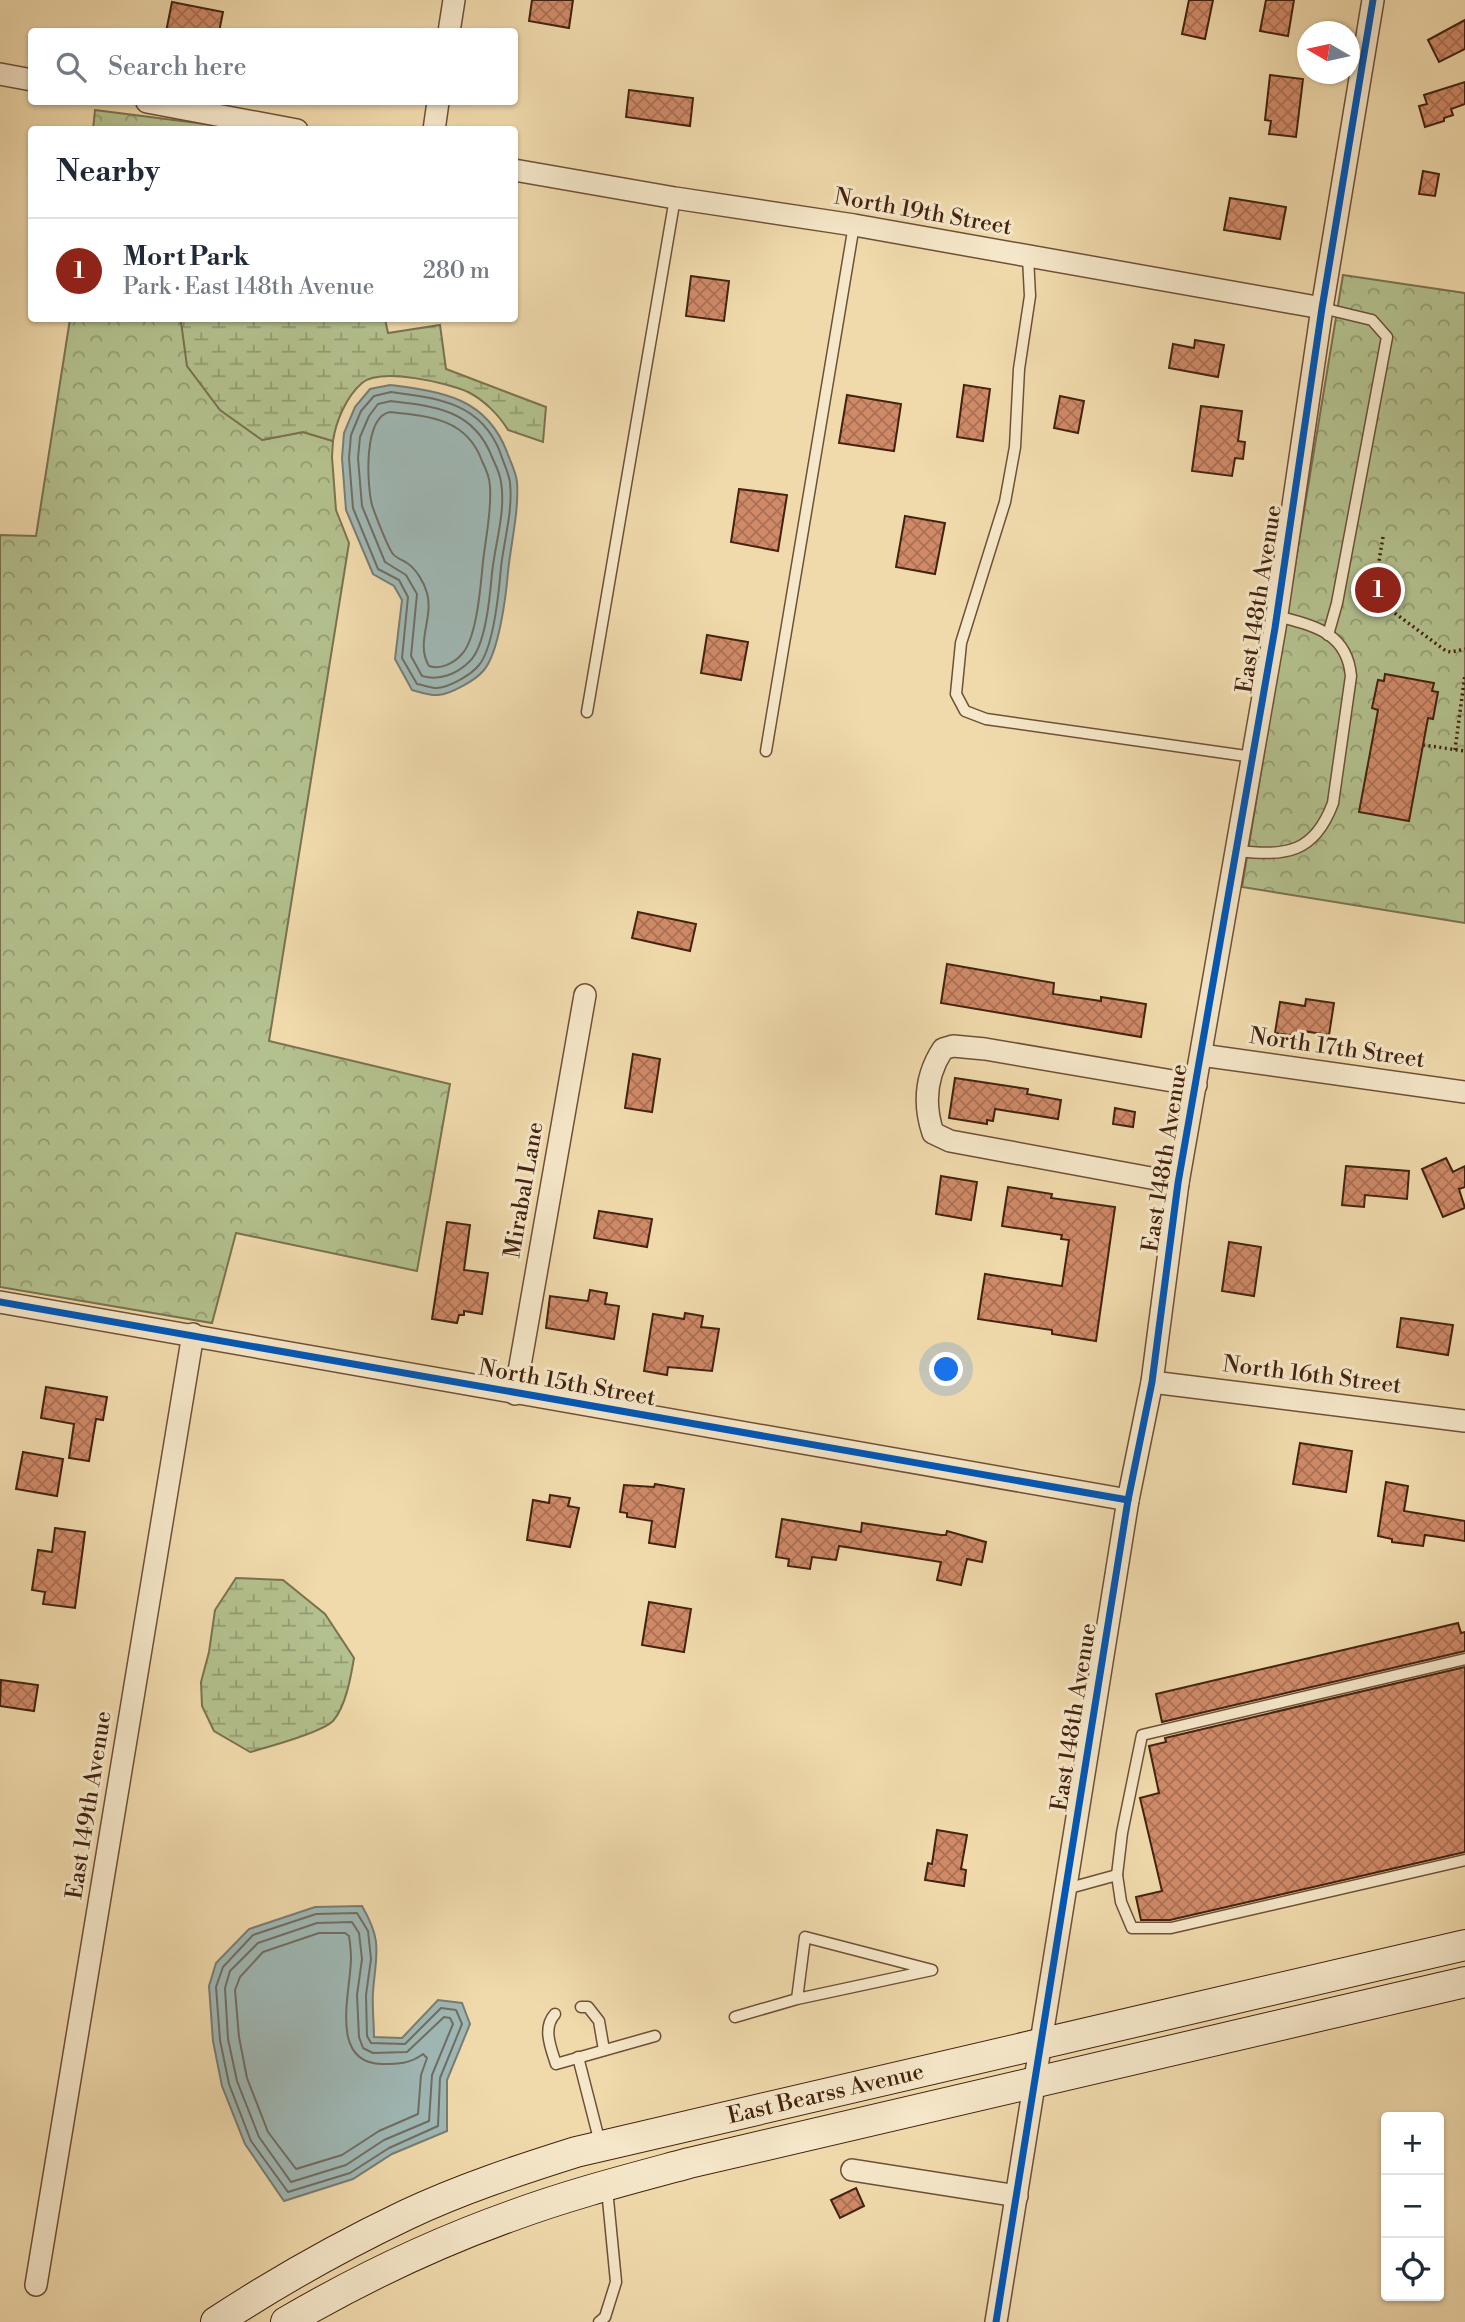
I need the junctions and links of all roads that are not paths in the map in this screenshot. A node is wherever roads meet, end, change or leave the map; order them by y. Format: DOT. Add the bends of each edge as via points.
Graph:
graph roads {
  1 [pos="454,0"];
  2 [pos="1373,0"];
  3 [pos="450,28"];
  4 [pos="0,74"];
  5 [pos="28,79"];
  6 [pos="163,105"];
  7 [pos="438,105"];
  8 [pos="276,126"];
  9 [pos="435,126"];
  10 [pos="518,171"];
  11 [pos="675,198"];
  12 [pos="854,225"];
  13 [pos="1028,257"];
  14 [pos="1322,308"];
  15 [pos="1277,616"];
  16 [pos="1328,635"];
  17 [pos="587,712"];
  18 [pos="766,751"];
  19 [pos="1253,757"];
  20 [pos="1237,851"];
  21 [pos="585,995"];
  22 [pos="1201,1055"];
  23 [pos="1196,1085"];
  24 [pos="1465,1092"];
  25 [pos="1178,1183"];
  26 [pos="0,1302"];
  27 [pos="193,1334"];
  28 [pos="1152,1382"];
  29 [pos="515,1394"];
  30 [pos="1465,1421"];
  31 [pos="1128,1500"];
  32 [pos="1465,1658"];
  33 [pos="1465,1860"];
  34 [pos="1117,1875"];
  35 [pos="1066,1889"];
  36 [pos="1465,1945"];
  37 [pos="1465,1982"];
  38 [pos="797,1999"];
  39 [pos="581,2007"];
  40 [pos="555,2014"];
  41 [pos="735,2017"];
  42 [pos="655,2036"];
  43 [pos="1042,2043"];
  44 [pos="604,2050"];
  45 [pos="578,2057"];
  46 [pos="1036,2083"];
  47 [pos="600,2146"];
  48 [pos="852,2170"];
  49 [pos="607,2186"];
  50 [pos="1017,2196"];
  51 [pos="36,2285"];
  52 [pos="216,2322"];
  53 [pos="286,2322"];
  54 [pos="599,2322"];
  55 [pos="996,2322"];
  1 -- 3 [label="street"];
  2 -- 14 [label="street, East 148th Avenue"];
  4 -- 5 [label="street"];
  6 -- 8 [label="street"];
  7 -- 9 [label="street"];
  10 -- 11 [label="street, North 19th Street"];
  11 -- 12 [label="street, North 19th Street"];
  11 -- 17 [label="lane"];
  12 -- 13 [label="street, North 19th Street"];
  12 -- 18 [label="lane"];
  13 -- 14 [label="street, North 19th Street"];
  13 -- 19 [label="lane" via="1031,296 1019,369 1015,447 1005,502 961,643 956,694 965,710 986,719"];
  14 -- 15 [label="street, East 148th Avenue"];
  14 -- 16 [label="lane" via="1372,320 1387,337"];
  15 -- 16 [label="lane"];
  15 -- 19 [label="street, East 148th Avenue"];
  16 -- 20 [label="lane" via="1345,651 1351,676 1333,803 1326,821 1309,843 1297,849 1265,854"];
  19 -- 20 [label="street, East 148th Avenue"];
  20 -- 22 [label="street, East 148th Avenue"];
  21 -- 29 [label="street, Mirabal Lane"];
  22 -- 23 [label="street, East 148th Avenue"];
  22 -- 24 [label="street, North 17th Street"];
  23 -- 25 [label="street, East 148th Avenue"];
  23 -- 25 [label="street" via="953,1046 943,1049 932,1066 928,1087 933,1133 950,1141"];
  25 -- 28 [label="street, East 148th Avenue"];
  26 -- 27 [label="street, North 15th Street"];
  27 -- 29 [label="street, North 15th Street"];
  27 -- 51 [label="street, East 149th Avenue"];
  28 -- 30 [label="street, North 16th Street"];
  28 -- 31 [label="street, East 148th Avenue"];
  29 -- 31 [label="street, North 15th Street"];
  31 -- 35 [label="street, East 148th Avenue"];
  32 -- 34 [label="lane" via="1142,1735"];
  33 -- 34 [label="lane" via="1171,1928 1132,1928 1121,1902"];
  34 -- 35 [label="lane"];
  35 -- 43 [label="street, East 148th Avenue"];
  36 -- 43 [label="main road, East Bearss Avenue"];
  37 -- 46 [label="main road, East Bearss Avenue"];
  38 -- 38 [label="lane" via="810,1996 933,1970 805,1937"];
  38 -- 41 [label="lane"];
  39 -- 44 [label="lane" via="588,2007 599,2021"];
  40 -- 45 [label="lane" via="548,2035 556,2064"];
  42 -- 44 [label="lane"];
  43 -- 46 [label="street, East 148th Avenue"];
  43 -- 47 [label="main road, East Bearss Avenue"];
  44 -- 45 [label="lane"];
  45 -- 47 [label="lane"];
  46 -- 49 [label="main road, East Bearss Avenue"];
  46 -- 50 [label="street, East 148th Avenue"];
  47 -- 52 [label="main road, East Bearss Avenue" via="511,2172 407,2215 273,2284"];
  48 -- 50 [label="street"];
  49 -- 53 [label="main road, East Bearss Avenue" via="450,2240"];
  49 -- 54 [label="lane" via="617,2282"];
  50 -- 55 [label="street, East 148th Avenue"];
}
